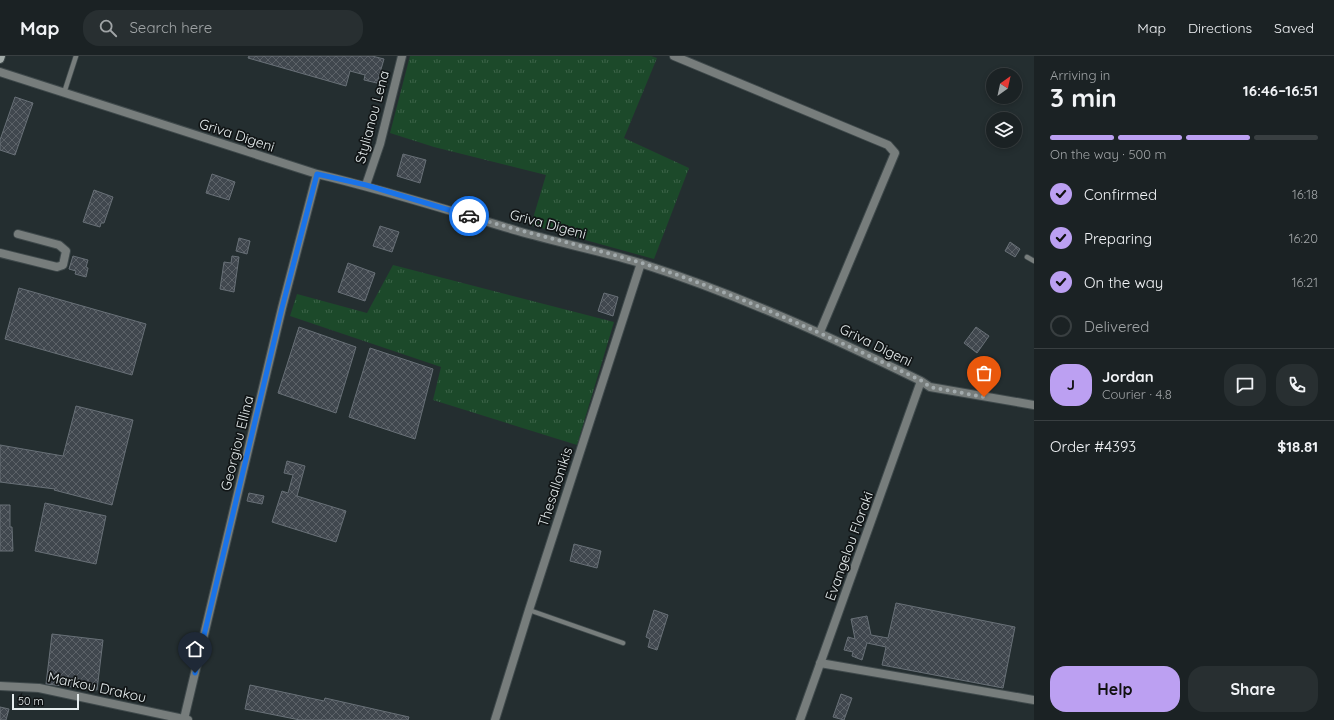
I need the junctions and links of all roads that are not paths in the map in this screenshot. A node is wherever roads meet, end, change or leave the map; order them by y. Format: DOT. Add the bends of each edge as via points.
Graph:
graph roads {
  1 [pos="1,56"];
  2 [pos="76,56"];
  3 [pos="402,56"];
  4 [pos="674,56"];
  5 [pos="0,59"];
  6 [pos="0,72"];
  7 [pos="64,93"];
  8 [pos="317,174"];
  9 [pos="366,185"];
  10 [pos="18,234"];
  11 [pos="0,253"];
  12 [pos="1027,257"];
  13 [pos="1034,260"];
  14 [pos="641,263"];
  15 [pos="820,332"];
  16 [pos="922,381"];
  17 [pos="1034,405"];
  18 [pos="529,610"];
  19 [pos="623,643"];
  20 [pos="820,663"];
  21 [pos="0,686"];
  22 [pos="1034,700"];
  23 [pos="186,719"];
  24 [pos="495,720"];
  25 [pos="802,720"];
  1 -- 5 [label="main road"];
  2 -- 7 [label="lane"];
  3 -- 9 [label="street, Stylianou Lena" via="380,144"];
  4 -- 15 [label="street" via="888,145 895,153"];
  6 -- 7 [label="street, Griva Digeni"];
  7 -- 8 [label="street, Griva Digeni"];
  8 -- 9 [label="street, Griva Digeni"];
  8 -- 23 [label="street, Georgiou Ellina" via="282,308"];
  9 -- 14 [label="street, Griva Digeni"];
  10 -- 11 [label="street" via="59,245 66,251 63,265 58,267"];
  12 -- 13 [label="lane"];
  14 -- 15 [label="street, Griva Digeni"];
  14 -- 18 [label="street, Thesallonikis"];
  15 -- 16 [label="street, Griva Digeni"];
  16 -- 17 [label="street, Griva Digeni" via="930,387"];
  16 -- 20 [label="street, Evangelou Floraki"];
  18 -- 19 [label="lane"];
  18 -- 24 [label="street, Thesallonikis"];
  20 -- 22 [label="street"];
  20 -- 25 [label="street, Evangelou Floraki"];
  21 -- 23 [label="street, Markou Drakou" via="39,688"];
}
